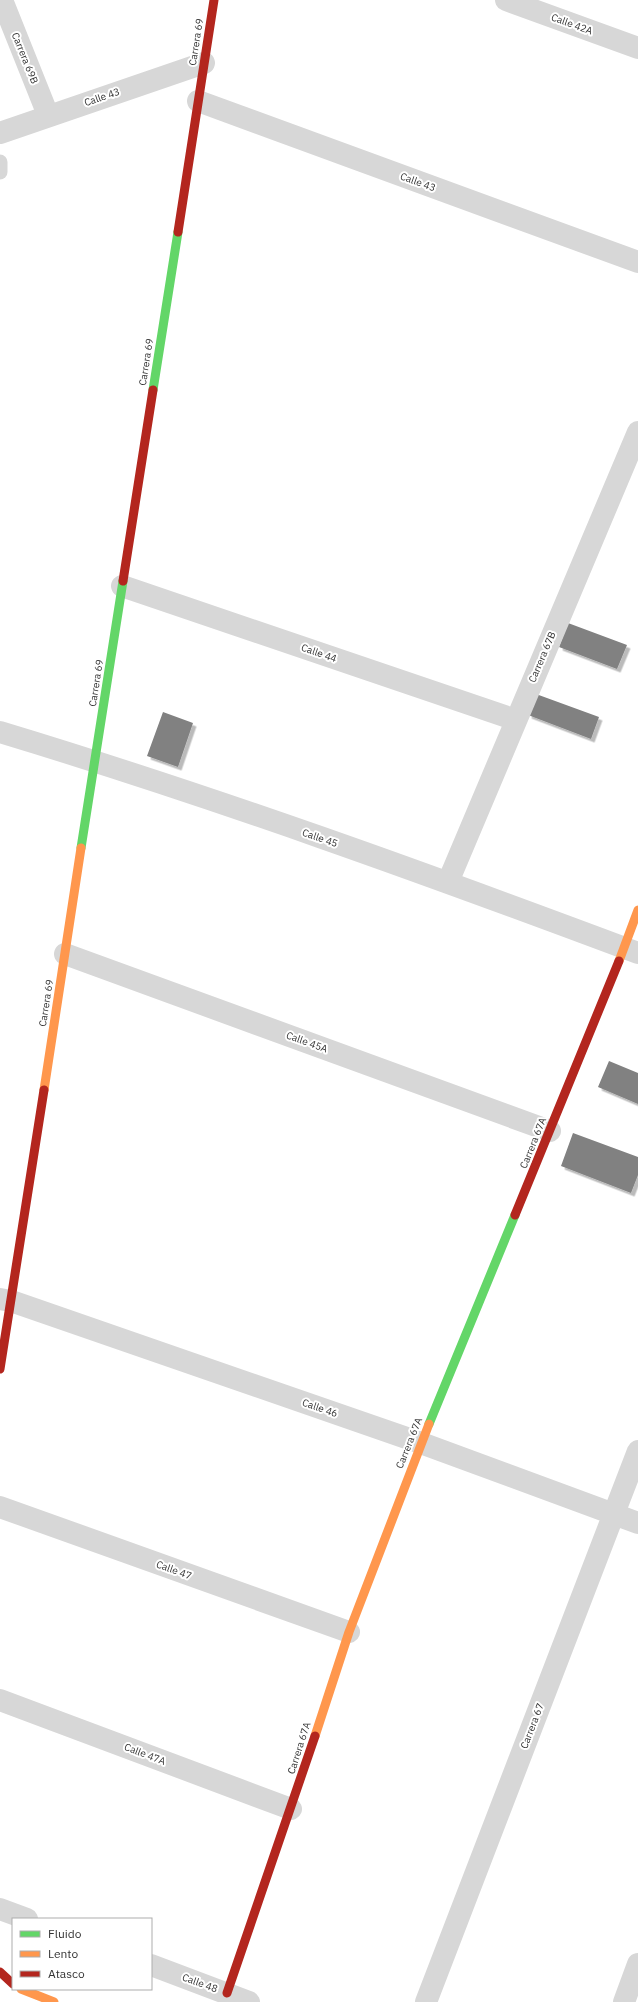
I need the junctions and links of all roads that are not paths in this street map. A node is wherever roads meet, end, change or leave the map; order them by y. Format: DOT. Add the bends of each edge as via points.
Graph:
graph roads {
  1 [pos="2,0"];
  2 [pos="214,0"];
  3 [pos="506,0"];
  4 [pos="638,48"];
  5 [pos="204,63"];
  6 [pos="198,101"];
  7 [pos="48,115"];
  8 [pos="0,133"];
  9 [pos="0,162"];
  10 [pos="0,172"];
  11 [pos="638,262"];
  12 [pos="638,432"];
  13 [pos="122,586"];
  14 [pos="516,720"];
  15 [pos="0,732"];
  16 [pos="95,761"];
  17 [pos="448,882"];
  18 [pos="638,910"];
  19 [pos="631,951"];
  20 [pos="65,954"];
  21 [pos="550,1131"];
  22 [pos="5,1300"];
  23 [pos="0,1369"];
  24 [pos="421,1443"];
  25 [pos="638,1451"];
  26 [pos="0,1507"];
  27 [pos="614,1513"];
  28 [pos="638,1523"];
  29 [pos="349,1632"];
  30 [pos="0,1700"];
  31 [pos="291,1809"];
  32 [pos="0,1909"];
  33 [pos="23,1918"];
  34 [pos="638,1964"];
  35 [pos="152,1965"];
  36 [pos="0,1972"];
  37 [pos="0,1982"];
  38 [pos="12,1984"];
  39 [pos="12,1985"];
  40 [pos="24,1990"];
  41 [pos="227,1993"];
  42 [pos="54,2002"];
  43 [pos="249,2002"];
  44 [pos="426,2002"];
  45 [pos="624,2002"];
  1 -- 7 [label="street, Carrera 69B"];
  2 -- 5 [label="street, Carrera 69"];
  3 -- 4 [label="street, Calle 42A"];
  5 -- 6 [label="street, Carrera 69"];
  5 -- 7 [label="street, Calle 43"];
  6 -- 11 [label="street, Calle 43"];
  6 -- 13 [label="street, Carrera 69"];
  7 -- 8 [label="street, Calle 43"];
  9 -- 10 [label="lane"];
  12 -- 14 [label="street, Carrera 67B"];
  13 -- 14 [label="street, Calle 44"];
  13 -- 16 [label="street, Carrera 69"];
  14 -- 17 [label="street, Carrera 67B"];
  15 -- 16 [label="street, Calle 45"];
  16 -- 17 [label="street, Calle 45"];
  16 -- 20 [label="street, Carrera 69"];
  17 -- 19 [label="street, Calle 45"];
  18 -- 19 [label="street, Carrera 67A"];
  19 -- 21 [label="street, Carrera 67A"];
  20 -- 21 [label="street, Calle 45A"];
  20 -- 22 [label="street, Carrera 69"];
  21 -- 24 [label="street, Carrera 67A"];
  22 -- 23 [label="street, Carrera 69"];
  22 -- 24 [label="street, Calle 46"];
  24 -- 27 [label="street, Calle 46"];
  24 -- 29 [label="street, Carrera 67A"];
  25 -- 27 [label="street, Carrera 67"];
  26 -- 29 [label="street, Calle 47"];
  27 -- 28 [label="street, Calle 46"];
  27 -- 44 [label="street, Carrera 67"];
  29 -- 31 [label="street, Carrera 67A"];
  30 -- 31 [label="street, Calle 47A"];
  31 -- 41 [label="street, Carrera 67A"];
  32 -- 33 [label="street"];
  34 -- 45 [label="street"];
  35 -- 41 [label="street, Calle 48"];
  36 -- 38 [label="street"];
  37 -- 39 [label="street"];
  40 -- 42 [label="street"];
  41 -- 43 [label="street, Calle 48"];
}
